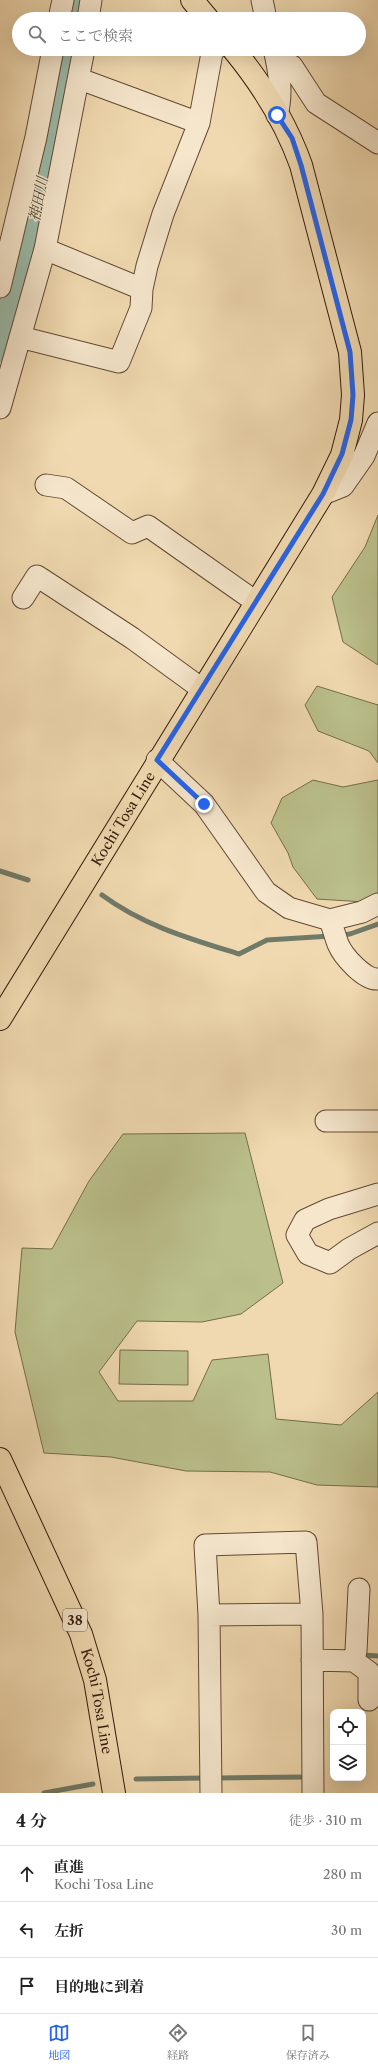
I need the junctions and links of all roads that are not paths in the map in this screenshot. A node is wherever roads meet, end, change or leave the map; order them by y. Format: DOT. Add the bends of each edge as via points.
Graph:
graph roads {
  1 [pos="63,0"];
  2 [pos="91,0"];
  3 [pos="192,0"];
  4 [pos="262,0"];
  5 [pos="60,12"];
  6 [pos="89,12"];
  7 [pos="202,12"];
  8 [pos="265,12"];
  9 [pos="52,56"];
  10 [pos="83,56"];
  11 [pos="211,56"];
  12 [pos="238,56"];
  13 [pos="276,58"];
  14 [pos="79,82"];
  15 [pos="277,115"];
  16 [pos="199,123"];
  17 [pos="378,143"];
  18 [pos="44,249"];
  19 [pos="0,287"];
  20 [pos="142,289"];
  21 [pos="20,337"];
  22 [pos="0,408"];
  23 [pos="378,423"];
  24 [pos="46,485"];
  25 [pos="323,494"];
  26 [pos="23,598"];
  27 [pos="256,602"];
  28 [pos="202,689"];
  29 [pos="157,760"];
  30 [pos="378,904"];
  31 [pos="330,920"];
  32 [pos="378,980"];
  33 [pos="0,1018"];
  34 [pos="326,1121"];
  35 [pos="378,1121"];
  36 [pos="378,1194"];
  37 [pos="378,1233"];
  38 [pos="0,1458"];
  39 [pos="359,1589"];
  40 [pos="312,1614"];
  41 [pos="209,1615"];
  42 [pos="312,1660"];
  43 [pos="354,1661"];
  44 [pos="369,1700"];
  45 [pos="114,1793"];
  46 [pos="211,1793"];
  47 [pos="313,1793"];
  1 -- 5 [label="street"];
  2 -- 6 [label="street"];
  3 -- 7 [label="main road"];
  4 -- 8 [label="street"];
  9 -- 19 [label="street" via="36,137"];
  10 -- 14 [label="street"];
  11 -- 16 [label="street"];
  12 -- 15 [label="main road, Kochi Tosa Line" via="258,81"];
  13 -- 15 [label="street" via="281,99"];
  13 -- 17 [label="street" via="292,66 316,103"];
  14 -- 16 [label="street" via="88,82"];
  14 -- 18 [label="street"];
  15 -- 25 [label="main road, Kochi Tosa Line" via="292,138 301,165 350,352 353,395 351,420 342,454"];
  16 -- 20 [label="street" via="164,214"];
  18 -- 20 [label="street"];
  18 -- 21 [label="street"];
  20 -- 21 [label="street" via="141,308 119,362"];
  21 -- 22 [label="street"];
  23 -- 25 [label="street" via="364,456 343,486"];
  24 -- 27 [label="street" via="66,488 132,533 148,526"];
  25 -- 27 [label="main road, Kochi Tosa Line"];
  26 -- 28 [label="street" via="37,576 132,638"];
  27 -- 28 [label="main road, Kochi Tosa Line"];
  28 -- 29 [label="main road, Kochi Tosa Line"];
  29 -- 31 [label="street" via="204,804 266,892 289,908"];
  29 -- 33 [label="main road, Kochi Tosa Line"];
  30 -- 31 [label="street" via="362,912"];
  31 -- 32 [label="street" via="338,945 354,967 372,980"];
  34 -- 35 [label="street"];
  36 -- 37 [label="street" via="329,1208 305,1220 297,1235 308,1254 330,1264 349,1249"];
  38 -- 45 [label="main road, Kochi Tosa Line / 38" via="81,1634 95,1680"];
  39 -- 43 [label="street"];
  40 -- 41 [label="street"];
  40 -- 41 [label="street" via="306,1542 205,1545"];
  40 -- 42 [label="street"];
  41 -- 46 [label="street"];
  42 -- 43 [label="street"];
  42 -- 47 [label="street"];
  43 -- 44 [label="street" via="369,1672"];
}
